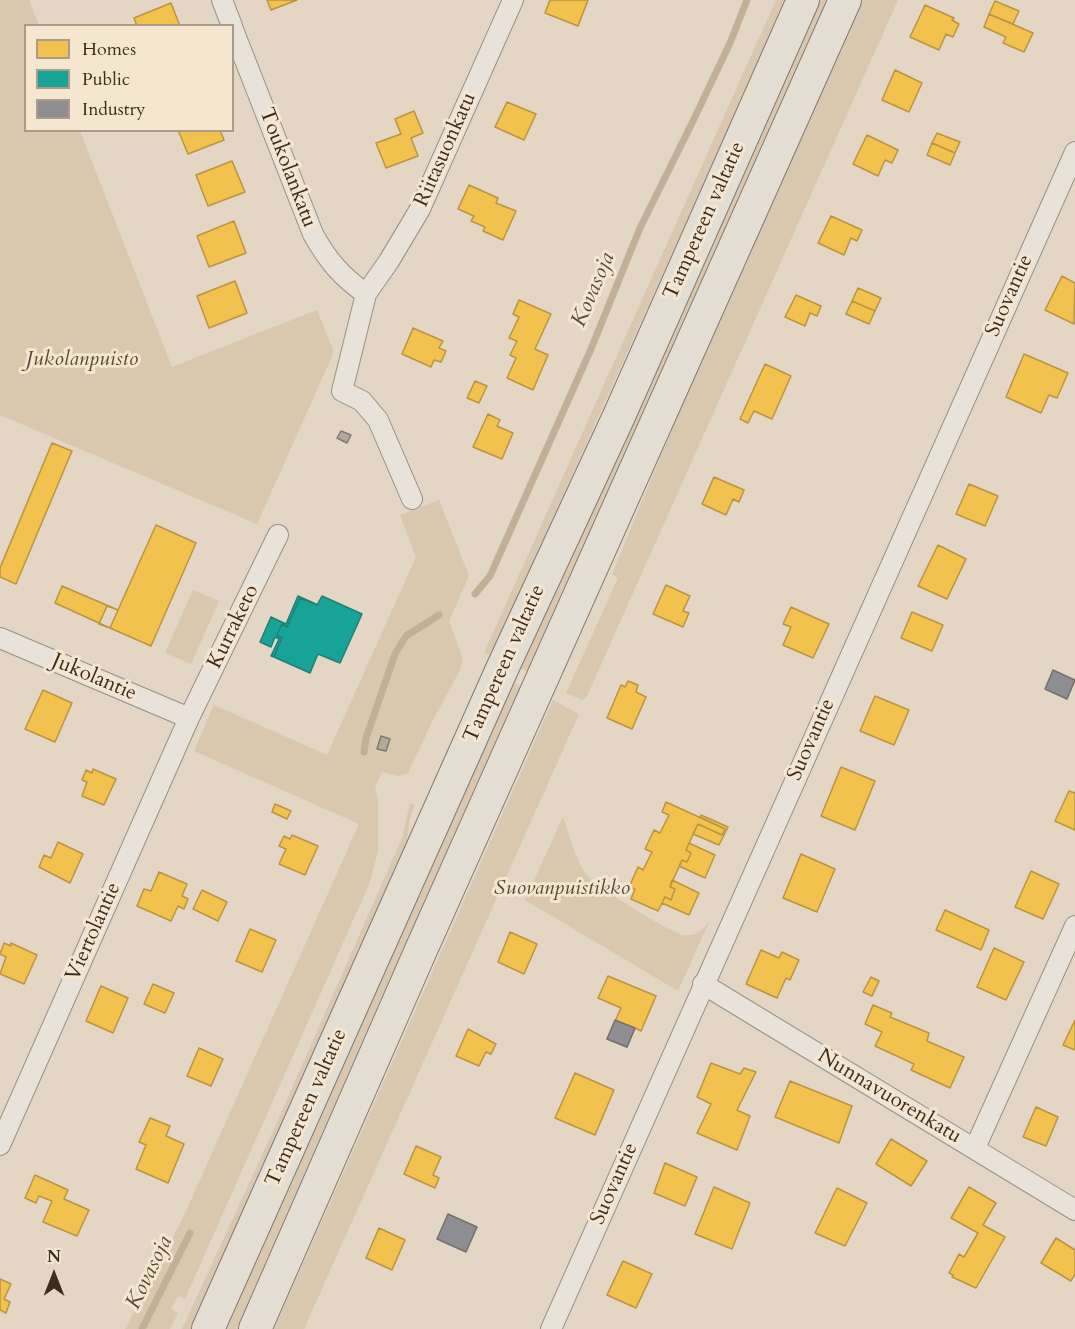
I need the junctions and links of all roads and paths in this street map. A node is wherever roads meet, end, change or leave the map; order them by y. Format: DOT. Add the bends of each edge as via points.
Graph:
graph roads {
  1 [pos="222,0"];
  2 [pos="513,0"];
  3 [pos="803,0"];
  4 [pos="845,0"];
  5 [pos="231,24"];
  6 [pos="234,31"];
  7 [pos="1075,152"];
  8 [pos="366,294"];
  9 [pos="412,499"];
  10 [pos="278,535"];
  11 [pos="0,638"];
  12 [pos="189,718"];
  13 [pos="1075,926"];
  14 [pos="704,984"];
  15 [pos="0,1145"];
  16 [pos="975,1148"];
  17 [pos="1075,1210"];
  18 [pos="208,1329"];
  19 [pos="255,1329"];
  20 [pos="550,1329"];
  1 -- 5 [label="street, Toukolankatu"];
  2 -- 8 [label="street, Riitasuonkatu" via="420,209"];
  3 -- 18 [label="highway, Tampereen valtatie"];
  4 -- 19 [label="highway, Tampereen valtatie"];
  6 -- 8 [label="street, Toukolankatu" via="313,234 328,260"];
  7 -- 14 [label="street, Suovantie"];
  8 -- 9 [label="street" via="342,391 362,401 378,420"];
  10 -- 12 [label="street, Kurraketo"];
  11 -- 12 [label="street, Jukolantie"];
  12 -- 15 [label="street, Viertolantie"];
  13 -- 16 [label="street"];
  14 -- 16 [label="street, Nunnavuorenkatu"];
  14 -- 20 [label="street, Suovantie"];
  16 -- 17 [label="street, Nunnavuorenkatu"];
}
